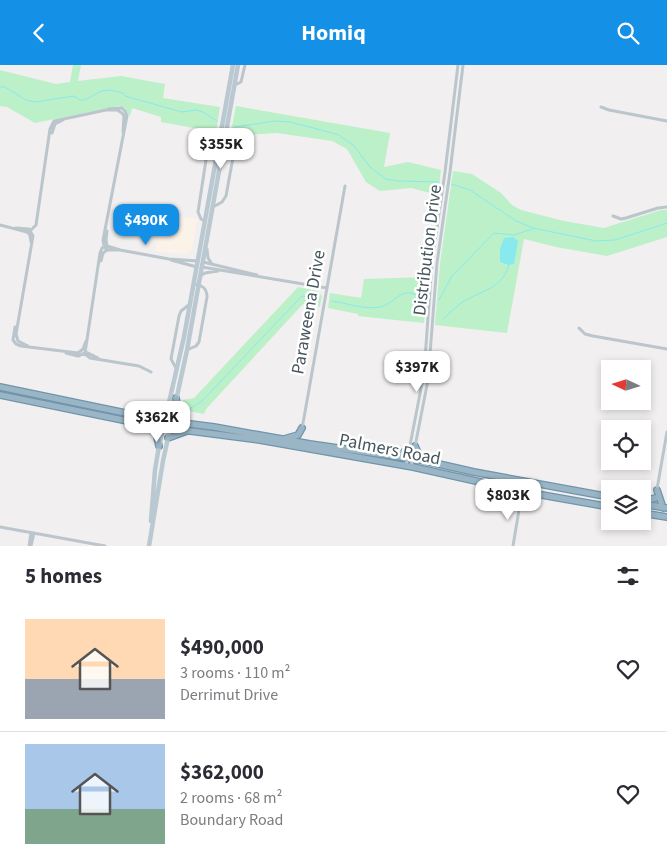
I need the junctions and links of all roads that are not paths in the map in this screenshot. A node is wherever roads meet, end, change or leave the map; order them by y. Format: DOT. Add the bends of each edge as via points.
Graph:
graph roads {
  1 [pos="233,65"];
  2 [pos="238,65"];
  3 [pos="244,65"];
  4 [pos="458,65"];
  5 [pos="463,65"];
  6 [pos="232,84"];
  7 [pos="601,107"];
  8 [pos="667,121"];
  9 [pos="450,130"];
  10 [pos="455,130"];
  11 [pos="226,135"];
  12 [pos="218,147"];
  13 [pos="447,159"];
  14 [pos="452,160"];
  15 [pos="345,185"];
  16 [pos="213,207"];
  17 [pos="667,207"];
  18 [pos="211,216"];
  19 [pos="613,217"];
  20 [pos="205,221"];
  21 [pos="0,225"];
  22 [pos="30,231"];
  23 [pos="206,244"];
  24 [pos="437,244"];
  25 [pos="106,248"];
  26 [pos="200,264"];
  27 [pos="212,265"];
  28 [pos="221,270"];
  29 [pos="432,271"];
  30 [pos="436,271"];
  31 [pos="200,276"];
  32 [pos="262,276"];
  33 [pos="196,285"];
  34 [pos="326,288"];
  35 [pos="190,304"];
  36 [pos="427,328"];
  37 [pos="432,328"];
  38 [pos="579,329"];
  39 [pos="667,349"];
  40 [pos="187,350"];
  41 [pos="84,352"];
  42 [pos="184,359"];
  43 [pos="176,367"];
  44 [pos="151,373"];
  45 [pos="422,385"];
  46 [pos="427,386"];
  47 [pos="0,387"];
  48 [pos="0,395"];
  49 [pos="176,398"];
  50 [pos="419,398"];
  51 [pos="425,399"];
  52 [pos="417,408"];
  53 [pos="168,409"];
  54 [pos="423,409"];
  55 [pos="149,418"];
  56 [pos="168,421"];
  57 [pos="182,422"];
  58 [pos="152,426"];
  59 [pos="167,428"];
  60 [pos="302,428"];
  61 [pos="189,431"];
  62 [pos="667,432"];
  63 [pos="168,438"];
  64 [pos="282,440"];
  65 [pos="310,445"];
  66 [pos="159,446"];
  67 [pos="298,446"];
  68 [pos="415,446"];
  69 [pos="408,450"];
  70 [pos="395,456"];
  71 [pos="410,458"];
  72 [pos="420,460"];
  73 [pos="408,467"];
  74 [pos="657,490"];
  75 [pos="523,492"];
  76 [pos="601,495"];
  77 [pos="157,496"];
  78 [pos="655,498"];
  79 [pos="651,500"];
  80 [pos="152,502"];
  81 [pos="601,505"];
  82 [pos="651,505"];
  83 [pos="654,506"];
  84 [pos="665,508"];
  85 [pos="652,514"];
  86 [pos="667,517"];
  87 [pos="0,527"];
  88 [pos="152,529"];
  89 [pos="33,533"];
  90 [pos="30,546"];
  91 [pos="105,546"];
  92 [pos="149,546"];
  93 [pos="513,546"];
  1 -- 6 [label="main road"];
  2 -- 6 [label="main road"];
  3 -- 6 [label="street" via="241,82"];
  4 -- 9 [label="street, Distribution Drive"];
  5 -- 10 [label="street, Distribution Drive"];
  6 -- 11 [label="main road"];
  6 -- 12 [label="main road"];
  7 -- 8 [label="street"];
  9 -- 10 [label="street"];
  9 -- 13 [label="street, Distribution Drive"];
  10 -- 14 [label="street, Distribution Drive"];
  11 -- 16 [label="main road"];
  11 -- 16 [label="street" via="234,152 224,200"];
  12 -- 20 [label="main road"];
  12 -- 20 [label="street" via="209,153 206,160 198,212"];
  13 -- 14 [label="street"];
  13 -- 24 [label="street, Distribution Drive"];
  14 -- 24 [label="street, Distribution Drive"];
  15 -- 34 [label="street, Paraweena Drive"];
  16 -- 18 [label="main road"];
  17 -- 19 [label="street" via="621,219"];
  18 -- 20 [label="main road"];
  18 -- 23 [label="main road"];
  20 -- 26 [label="main road"];
  21 -- 22 [label="street"];
  22 -- 25 [label="street" via="36,219 52,123 116,107 125,109 127,119 103,240"];
  22 -- 41 [label="street" via="31,245 15,339 17,345 66,353"];
  23 -- 26 [label="main road"];
  23 -- 27 [label="street"];
  24 -- 29 [label="street, Distribution Drive"];
  24 -- 30 [label="street, Distribution Drive"];
  25 -- 26 [label="street"];
  25 -- 41 [label="street" via="100,253"];
  26 -- 27 [label="street"];
  26 -- 28 [label="street"];
  26 -- 31 [label="main road"];
  26 -- 33 [label="main road"];
  27 -- 32 [label="street"];
  28 -- 31 [label="street"];
  28 -- 32 [label="street"];
  29 -- 30 [label="street"];
  29 -- 36 [label="street, Distribution Drive"];
  30 -- 37 [label="street, Distribution Drive"];
  31 -- 33 [label="main road"];
  32 -- 34 [label="street"];
  33 -- 35 [label="main road"];
  33 -- 40 [label="main road"];
  33 -- 40 [label="street" via="206,292 205,305 198,342"];
  34 -- 60 [label="street, Paraweena Drive"];
  35 -- 43 [label="main road"];
  35 -- 43 [label="street" via="179,316 171,359"];
  36 -- 37 [label="street"];
  36 -- 45 [label="street, Distribution Drive"];
  37 -- 46 [label="street, Distribution Drive"];
  38 -- 39 [label="street" via="593,336"];
  40 -- 42 [label="main road"];
  41 -- 44 [label="street" via="90,358 139,366"];
  42 -- 43 [label="main road"];
  42 -- 49 [label="main road"];
  43 -- 53 [label="main road"];
  45 -- 46 [label="street"];
  45 -- 50 [label="street, Distribution Drive"];
  46 -- 51 [label="street, Distribution Drive"];
  47 -- 55 [label="highway, Palmers Road"];
  48 -- 58 [label="highway, Palmers Road"];
  49 -- 56 [label="main road"];
  49 -- 57 [label="highway"];
  50 -- 51 [label="street"];
  50 -- 52 [label="street, Distribution Drive"];
  51 -- 54 [label="street, Distribution Drive"];
  52 -- 54 [label="street"];
  52 -- 69 [label="street, Distribution Drive"];
  53 -- 55 [label="highway"];
  53 -- 56 [label="main road"];
  54 -- 68 [label="street, Distribution Drive"];
  55 -- 56 [label="highway, Palmers Road"];
  56 -- 57 [label="highway, Palmers Road"];
  56 -- 59 [label="main road"];
  57 -- 64 [label="highway, Palmers Road"];
  58 -- 59 [label="highway, Palmers Road"];
  58 -- 66 [label="highway"];
  59 -- 61 [label="highway, Palmers Road"];
  59 -- 63 [label="main road"];
  59 -- 66 [label="main road"];
  60 -- 64 [label="highway" via="298,435"];
  60 -- 65 [label="highway"];
  60 -- 67 [label="street, Paraweena Drive"];
  61 -- 63 [label="highway"];
  61 -- 67 [label="highway, Palmers Road"];
  62 -- 74 [label="street"];
  63 -- 77 [label="main road"];
  64 -- 67 [label="highway, Palmers Road"];
  65 -- 67 [label="highway, Palmers Road"];
  65 -- 70 [label="highway, Palmers Road"];
  66 -- 80 [label="main road"];
  67 -- 73 [label="highway, Palmers Road"];
  68 -- 71 [label="street, Distribution Drive"];
  68 -- 72 [label="highway"];
  69 -- 70 [label="highway"];
  69 -- 71 [label="street, Distribution Drive"];
  70 -- 71 [label="highway, Palmers Road"];
  71 -- 72 [label="highway, Palmers Road"];
  71 -- 73 [label="street, Distribution Drive"];
  72 -- 76 [label="highway, Palmers Road"];
  73 -- 75 [label="highway, Palmers Road"];
  74 -- 78 [label="street"];
  74 -- 84 [label="highway"];
  75 -- 81 [label="highway, Palmers Road"];
  75 -- 93 [label="street"];
  77 -- 80 [label="main road"];
  77 -- 88 [label="main road"];
  78 -- 79 [label="highway"];
  78 -- 83 [label="street"];
  80 -- 88 [label="main road"];
  82 -- 83 [label="highway"];
  83 -- 84 [label="highway"];
  83 -- 85 [label="street"];
  85 -- 86 [label="highway"];
  87 -- 89 [label="street"];
  88 -- 92 [label="main road"];
  89 -- 90 [label="street"];
  89 -- 91 [label="street"];
}
